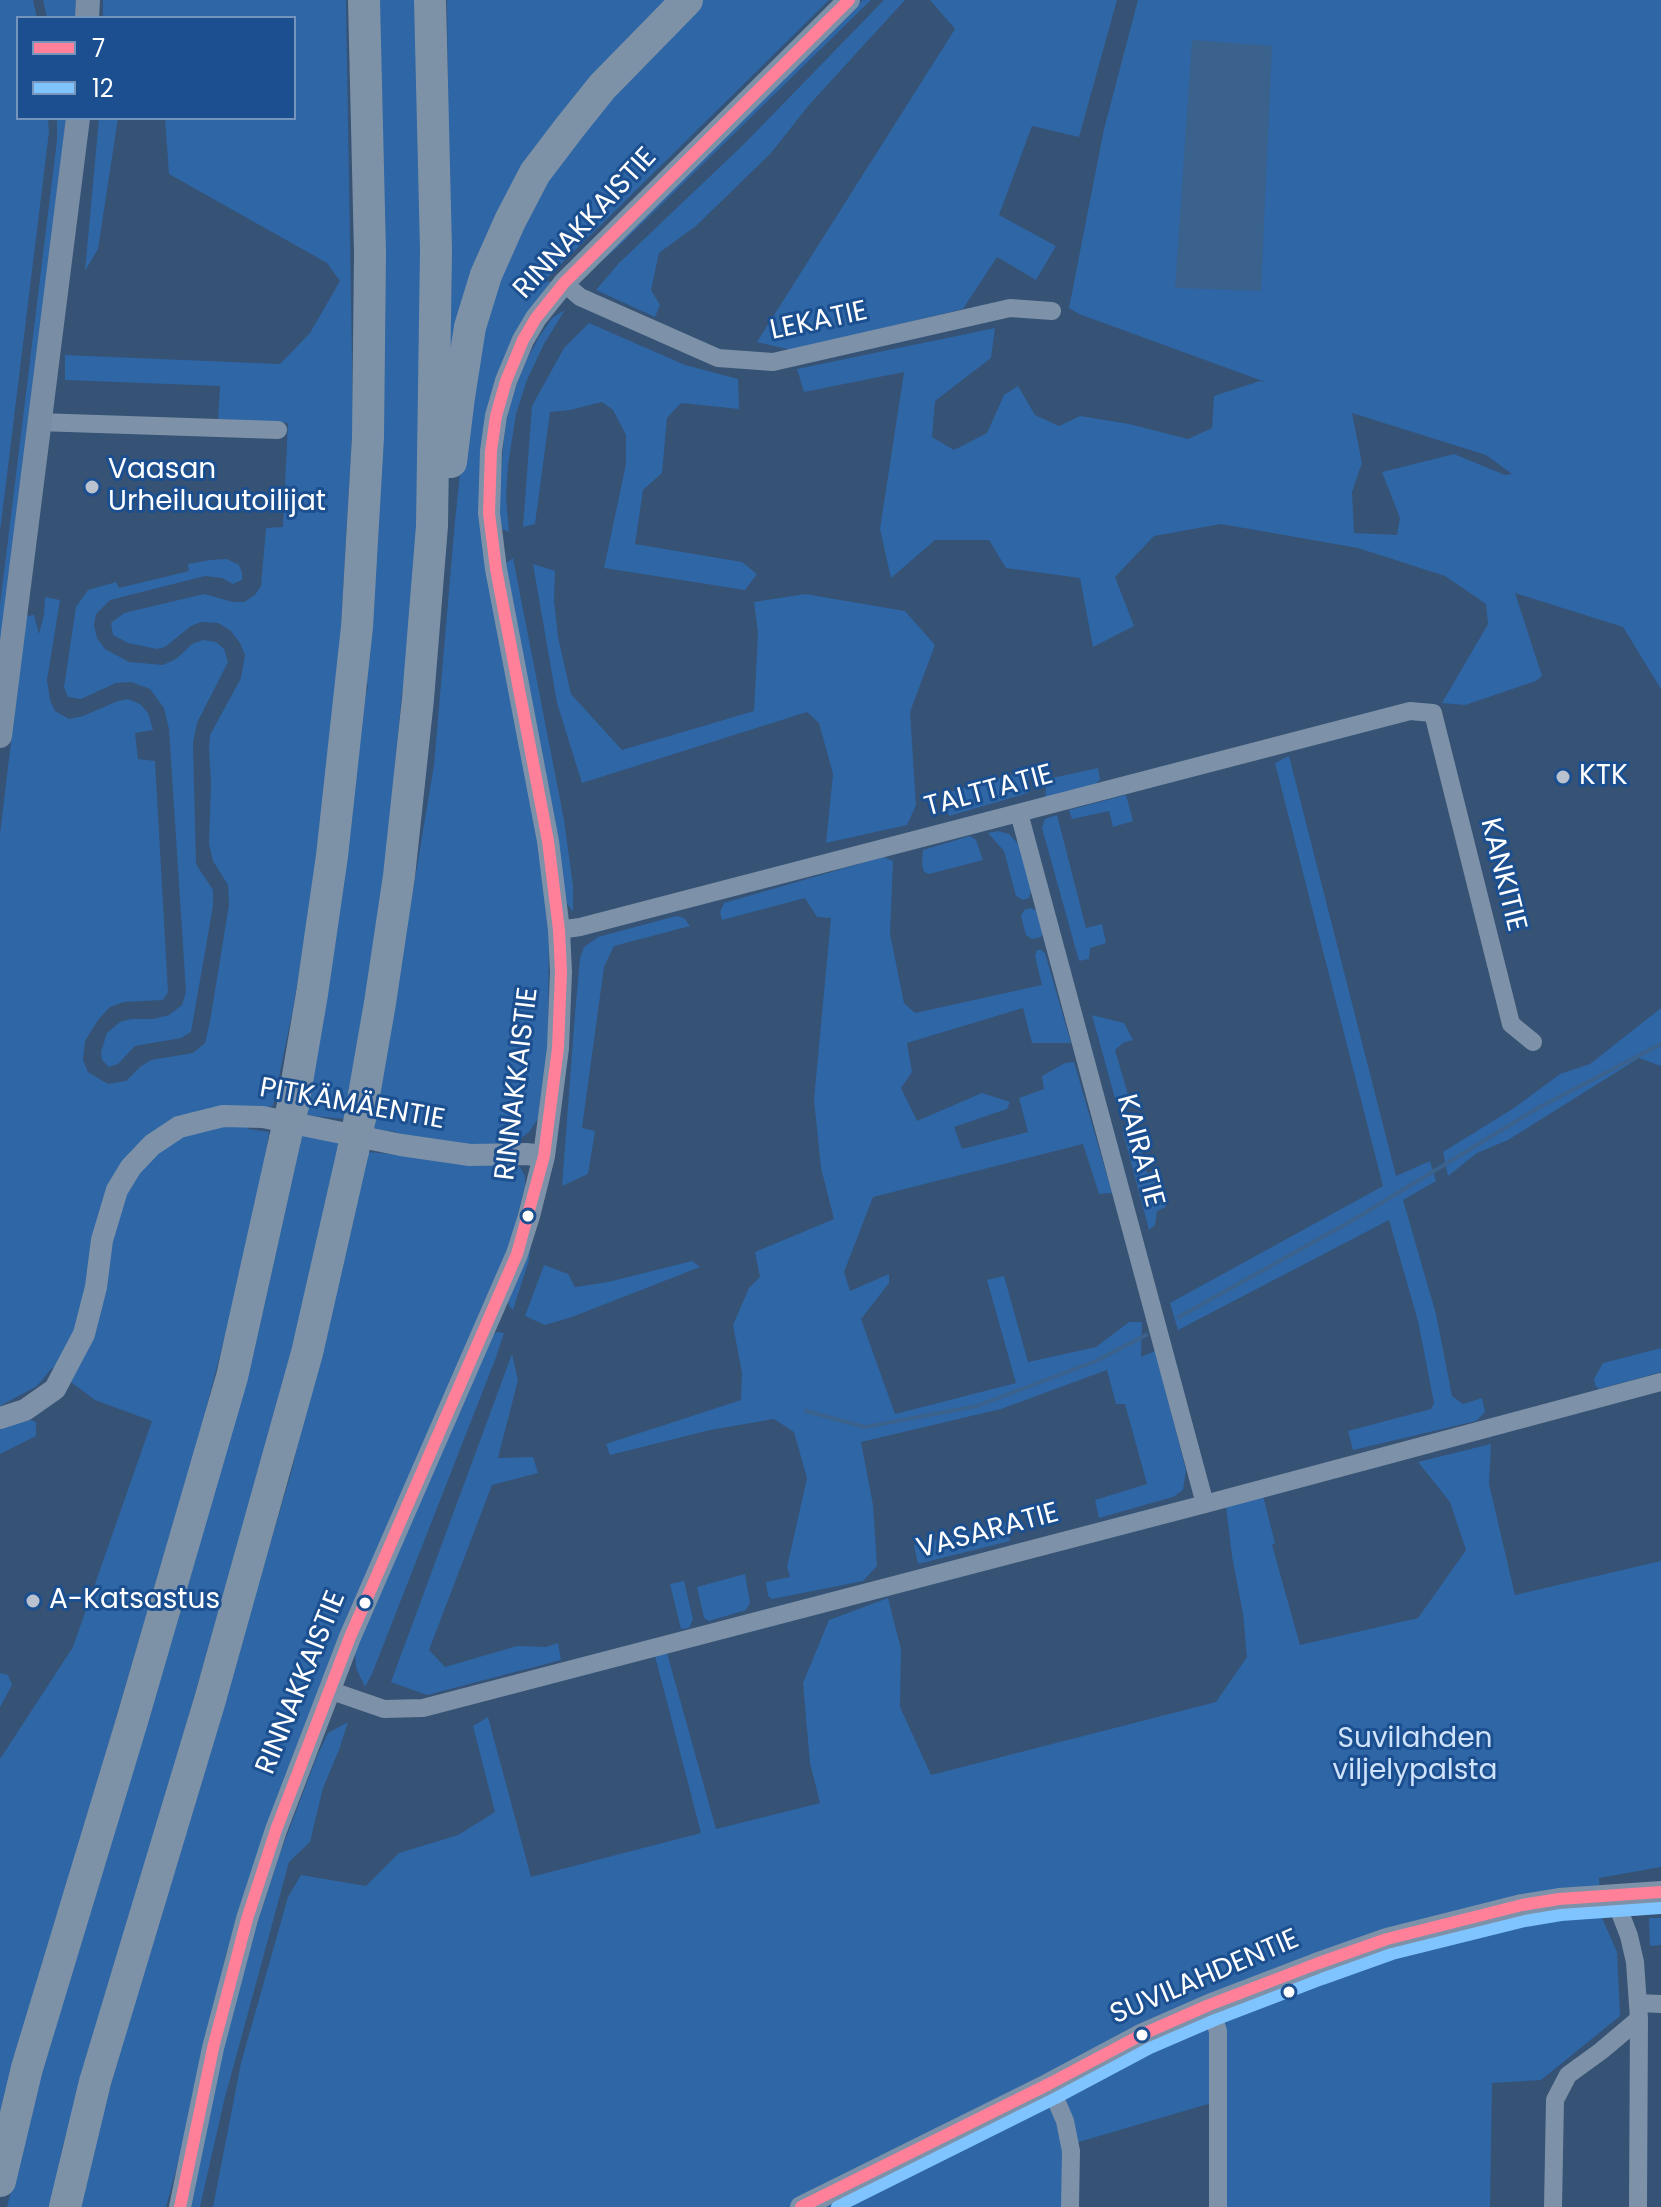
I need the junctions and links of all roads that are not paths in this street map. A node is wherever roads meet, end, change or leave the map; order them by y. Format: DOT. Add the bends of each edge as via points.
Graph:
graph roads {
  1 [pos="364,0"];
  2 [pos="430,0"];
  3 [pos="687,0"];
  4 [pos="849,0"];
  5 [pos="78,120"];
  6 [pos="564,283"];
  7 [pos="1052,311"];
  8 [pos="38,422"];
  9 [pos="278,430"];
  10 [pos="432,526"];
  11 [pos="1433,713"];
  12 [pos="0,736"];
  13 [pos="1019,813"];
  14 [pos="559,930"];
  15 [pos="1533,1042"];
  16 [pos="544,1156"];
  17 [pos="1661,1382"];
  18 [pos="0,1418"];
  19 [pos="1205,1504"];
  20 [pos="329,1690"];
  21 [pos="1661,1892"];
  22 [pos="1613,1894"];
  23 [pos="1661,2004"];
  24 [pos="1209,2005"];
  25 [pos="1638,2011"];
  26 [pos="1049,2084"];
  27 [pos="0,2181"];
  28 [pos="65,2207"];
  29 [pos="180,2207"];
  30 [pos="801,2207"];
  31 [pos="1070,2207"];
  32 [pos="1218,2207"];
  33 [pos="1553,2207"];
  34 [pos="1638,2207"];
  1 -- 27 [label="highway, bridge" via="369,421 357,627 312,994 293,1105 232,1377 27,2068"];
  2 -- 10 [label="highway" via="436,250"];
  3 -- 10 [label="highway" via="602,87 535,173 510,221 470,327 448,490"];
  4 -- 6 [label="street, RINNAKKAISTIE"];
  5 -- 8 [label="main road"];
  6 -- 7 [label="street, LEKATIE" via="580,297 718,358 773,362 1010,308"];
  6 -- 14 [label="street, RINNAKKAISTIE" via="536,318 506,381 496,416 489,484 495,558 548,841"];
  8 -- 9 [label="street"];
  8 -- 12 [label="main road"];
  10 -- 28 [label="highway, bridge" via="399,876 353,1151 307,1353 95,2082"];
  11 -- 13 [label="street, TALTTATIE" via="1410,711"];
  11 -- 15 [label="street, KANKITIE" via="1511,1024"];
  13 -- 14 [label="street, TALTTATIE"];
  13 -- 19 [label="street, KAIRATIE"];
  14 -- 16 [label="street, RINNAKKAISTIE" via="558,1048"];
  16 -- 18 [label="street, PITKÄMÄENTIE" via="470,1155 263,1117 223,1116 179,1127 152,1145 117,1190 84,1334 55,1389 25,1410"];
  16 -- 20 [label="street, RINNAKKAISTIE" via="517,1254"];
  17 -- 19 [label="street, VASARATIE"];
  19 -- 20 [label="street, VASARATIE" via="423,1708 384,1709"];
  20 -- 29 [label="street, RINNAKKAISTIE" via="247,1919"];
  21 -- 22 [label="street, SUVILAHDENTIE"];
  22 -- 24 [label="street, SUVILAHDENTIE" via="1522,1905 1387,1939"];
  22 -- 25 [label="street" via="1635,1962"];
  23 -- 25 [label="street"];
  24 -- 26 [label="street, SUVILAHDENTIE"];
  24 -- 32 [label="street" via="1218,2031"];
  25 -- 33 [label="street" via="1601,2051 1568,2075 1555,2100"];
  25 -- 34 [label="street"];
  26 -- 30 [label="street, SUVILAHDENTIE"];
  26 -- 31 [label="street" via="1071,2151"];
}
